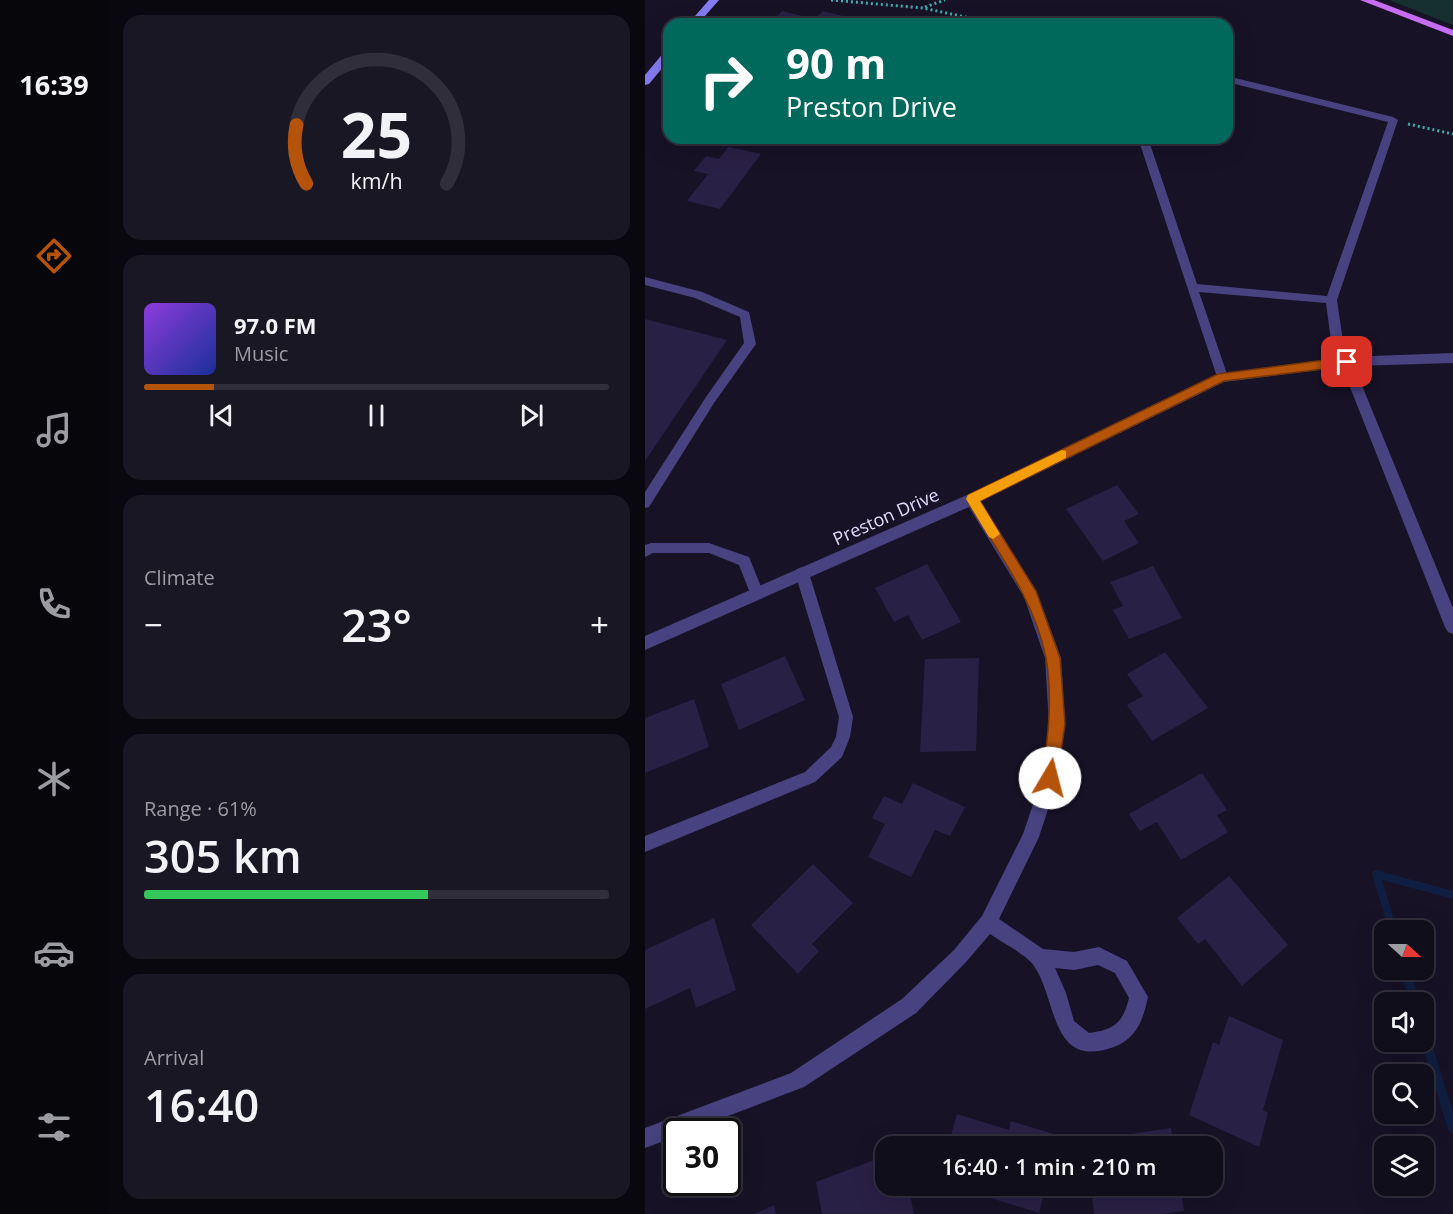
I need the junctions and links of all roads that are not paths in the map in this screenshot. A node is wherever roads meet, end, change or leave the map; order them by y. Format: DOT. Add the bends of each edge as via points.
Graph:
graph roads {
  1 [pos="714,0"];
  2 [pos="1365,0"];
  3 [pos="698,18"];
  4 [pos="1453,33"];
  5 [pos="663,60"];
  6 [pos="1233,80"];
  7 [pos="645,82"];
  8 [pos="1145,144"];
  9 [pos="645,281"];
  10 [pos="1193,287"];
  11 [pos="1331,300"];
  12 [pos="1453,358"];
  13 [pos="1347,362"];
  14 [pos="1222,377"];
  15 [pos="972,499"];
  16 [pos="645,503"];
  17 [pos="645,552"];
  18 [pos="803,573"];
  19 [pos="757,594"];
  20 [pos="1453,627"];
  21 [pos="645,643"];
  22 [pos="645,844"];
  23 [pos="988,922"];
  24 [pos="1040,958"];
  25 [pos="645,1138"];
  1 -- 3 [label="main road"];
  2 -- 4 [label="main road"];
  5 -- 7 [label="main road"];
  6 -- 11 [label="lane" via="1393,120"];
  8 -- 10 [label="lane"];
  9 -- 16 [label="lane" via="698,295 745,315 750,344"];
  10 -- 11 [label="lane"];
  10 -- 14 [label="lane"];
  11 -- 13 [label="lane" via="1338,348"];
  12 -- 13 [label="street, Preston Drive"];
  13 -- 14 [label="street, Preston Drive"];
  13 -- 20 [label="street"];
  14 -- 15 [label="street, Preston Drive"];
  15 -- 18 [label="street, Preston Drive"];
  15 -- 23 [label="street" via="1031,595 1053,658 1057,724 1050,778 1031,837"];
  17 -- 19 [label="lane" via="651,548 709,548 744,561"];
  18 -- 19 [label="street, Preston Drive"];
  18 -- 22 [label="lane" via="846,717 844,740 833,759 810,777"];
  19 -- 21 [label="street, Preston Drive"];
  23 -- 24 [label="street"];
  23 -- 25 [label="street" via="909,1006 797,1080"];
  24 -- 24 [label="street" via="1057,993 1065,1027 1086,1043 1114,1040 1133,1022 1139,997 1121,967 1099,956 1074,961"];
}
